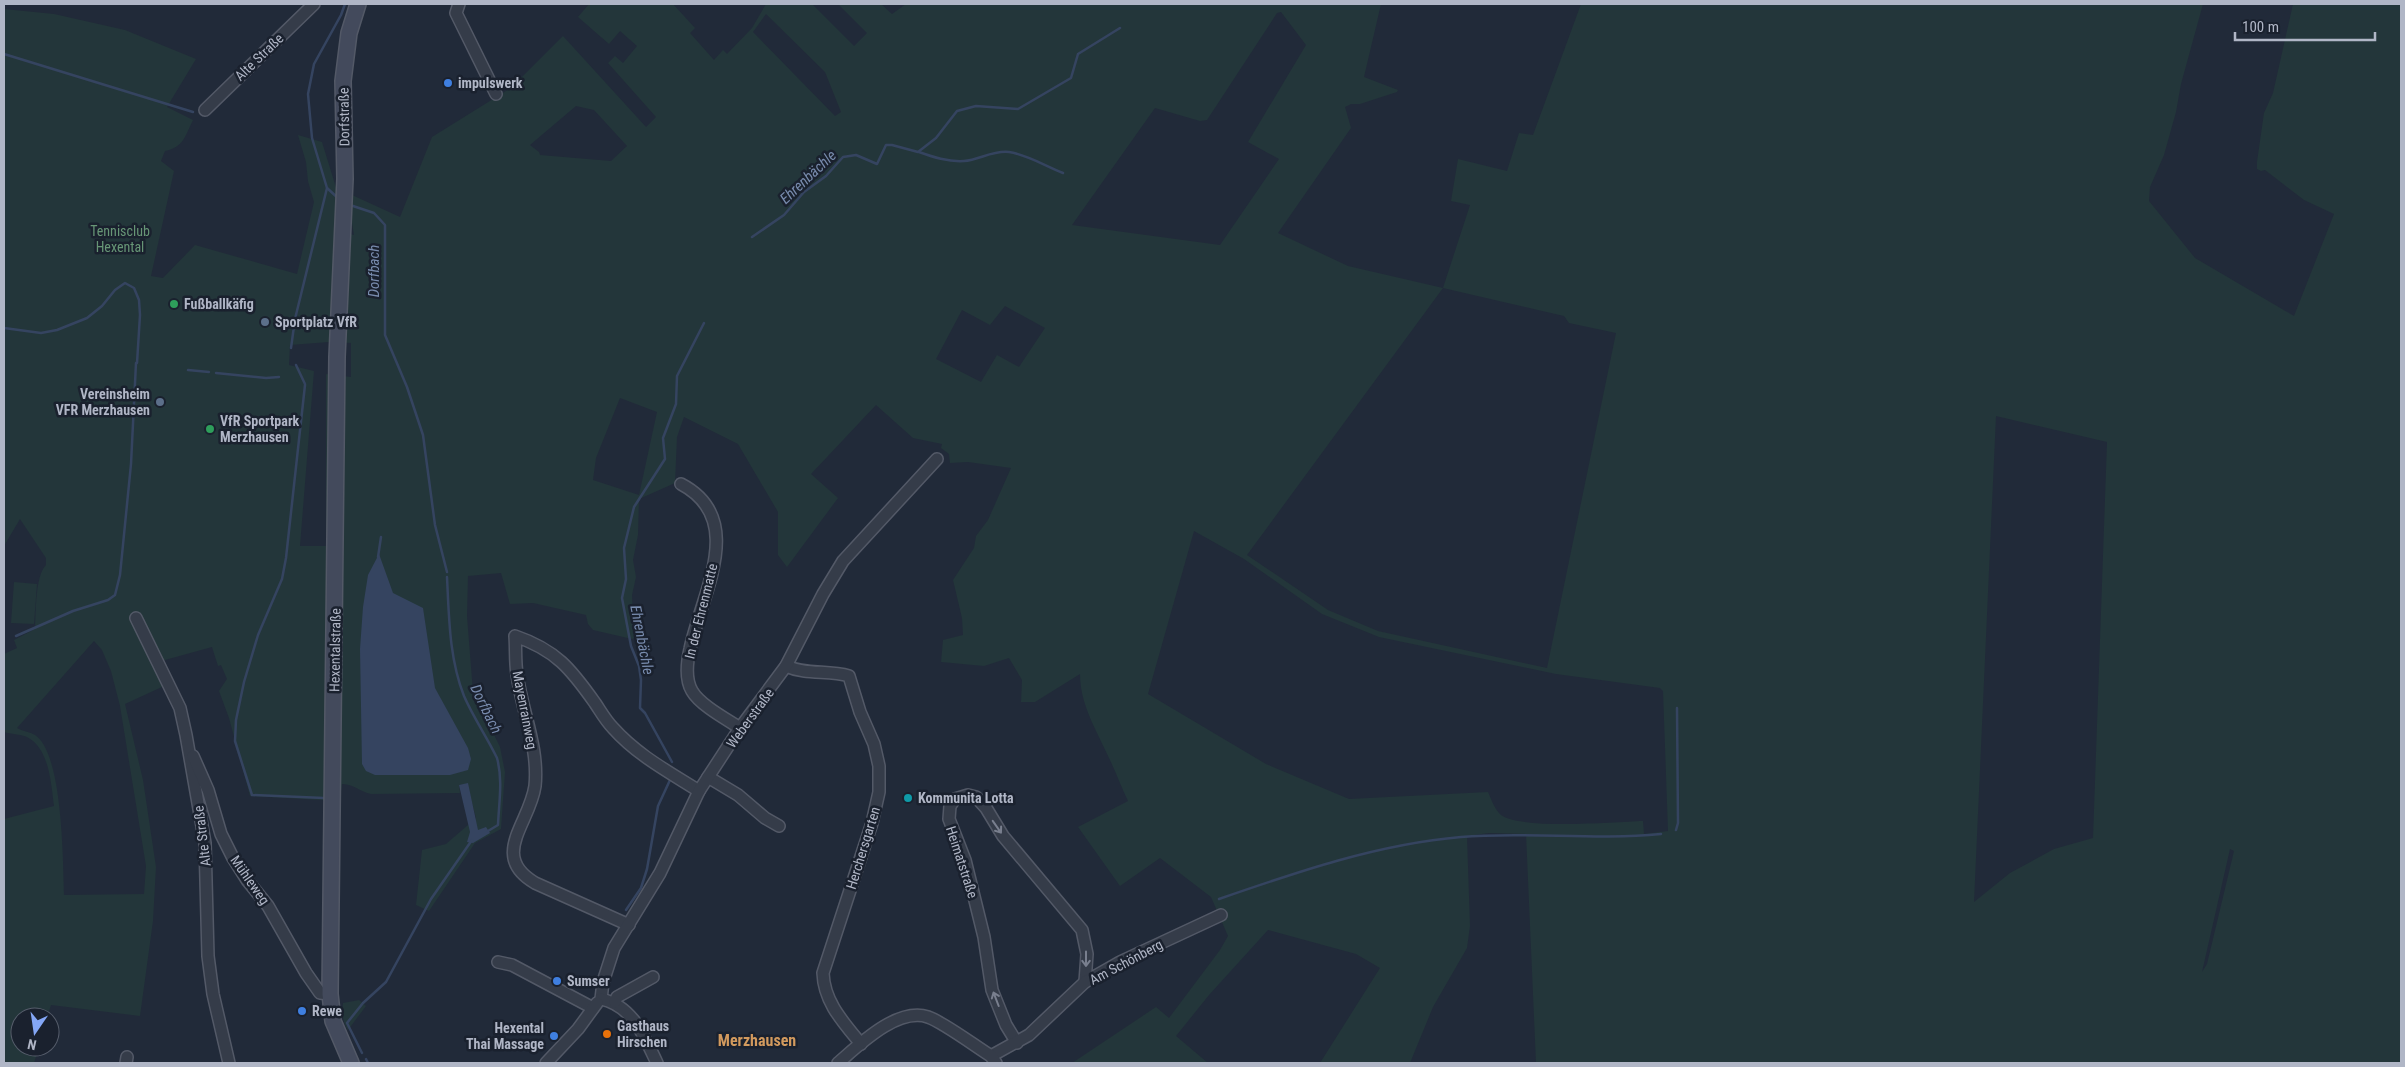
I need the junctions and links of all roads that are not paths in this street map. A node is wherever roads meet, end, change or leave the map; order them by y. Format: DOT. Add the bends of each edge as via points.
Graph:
graph roads {
  1 [pos="314,4"];
  2 [pos="358,4"];
  3 [pos="459,4"];
  4 [pos="496,94"];
  5 [pos="205,110"];
  6 [pos="344,232"];
  7 [pos="937,459"];
  8 [pos="681,484"];
  9 [pos="136,618"];
  10 [pos="786,666"];
  11 [pos="740,728"];
  12 [pos="189,752"];
  13 [pos="708,777"];
  14 [pos="699,791"];
  15 [pos="779,826"];
  16 [pos="1221,915"];
  17 [pos="629,924"];
  18 [pos="498,962"];
  19 [pos="653,977"];
  20 [pos="1085,982"];
  21 [pos="330,994"];
  22 [pos="601,999"];
  23 [pos="615,1002"];
  24 [pos="593,1008"];
  25 [pos="1017,1043"];
  26 [pos="861,1044"];
  27 [pos="993,1060"];
  28 [pos="229,1063"];
  29 [pos="351,1063"];
  30 [pos="546,1063"];
  31 [pos="658,1063"];
  32 [pos="838,1063"];
  1 -- 5 [label="street, Alte Straße"];
  2 -- 6 [label="main road, Dorfstraße" via="349,33 343,81"];
  3 -- 4 [label="street" via="456,13"];
  6 -- 21 [label="main road, Hexentalstraße" via="337,357"];
  7 -- 10 [label="street, Weberstraße" via="843,561"];
  8 -- 11 [label="street, In der Ehrenmatte" via="696,491 708,506 718,536 712,570 692,638 688,676 692,691 711,709"];
  9 -- 12 [label="street, Alte Straße" via="180,708"];
  10 -- 11 [label="street, Weberstraße"];
  10 -- 26 [label="street, Herchersgarten" via="797,671 849,676 879,766 879,792 872,823 823,973 823,987 828,1000"];
  11 -- 13 [label="street, Weberstraße"];
  12 -- 21 [label="street, Mühleweg" via="197,761 221,834 233,858 273,914 306,974 320,993"];
  12 -- 28 [label="street, Alte Straße" via="205,843 208,956"];
  13 -- 14 [label="street, Weberstraße"];
  13 -- 15 [label="street" via="738,794 764,818"];
  14 -- 17 [label="street, Weberstraße" via="660,873"];
  14 -- 17 [label="street, Mayenrainweg" via="637,752 611,727 564,662 532,642 515,636 517,675 536,770 532,800 515,838 515,865 521,874 535,883"];
  16 -- 20 [label="street, Am Schönberg"];
  17 -- 22 [label="street, Weberstraße" via="607,965"];
  18 -- 24 [label="street" via="512,965"];
  19 -- 23 [label="street" via="617,997"];
  20 -- 25 [label="street, Am Schönberg"];
  25 -- 20 [label="street, Heimatstraße, one-way" via="992,990 984,937 965,860 949,819 950,806 955,799 968,795 976,797 1082,930 1087,954"];
  21 -- 29 [label="main road, Hexentalstraße" via="333,1021"];
  22 -- 23 [label="street"];
  22 -- 24 [label="street"];
  23 -- 31 [label="street" via="624,1008 642,1032"];
  24 -- 30 [label="street"];
  25 -- 27 [label="street, Am Schönberg"];
  26 -- 27 [label="street" via="898,1018 911,1014 928,1017"];
  26 -- 32 [label="street"];
}
